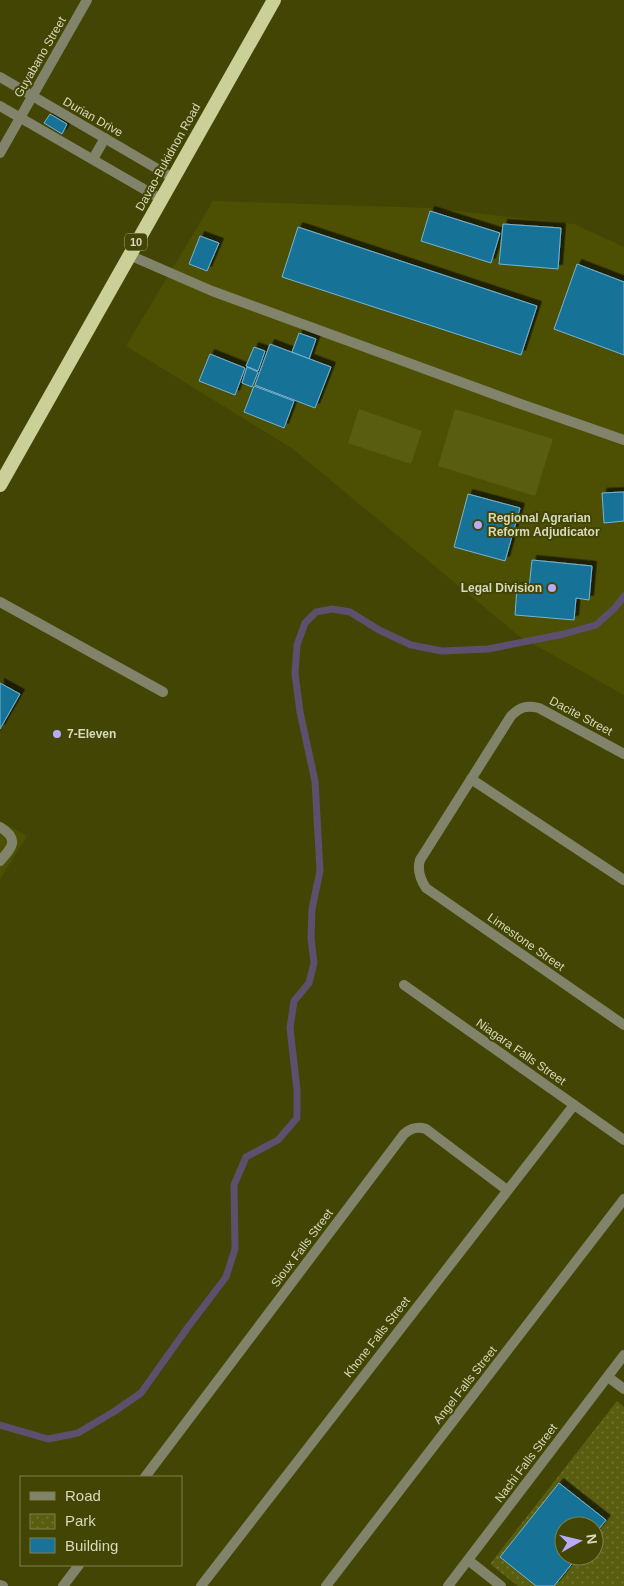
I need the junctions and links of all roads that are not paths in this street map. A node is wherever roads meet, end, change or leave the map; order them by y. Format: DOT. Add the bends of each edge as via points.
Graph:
graph roads {
  1 [pos="87,0"];
  2 [pos="274,0"];
  3 [pos="0,77"];
  4 [pos="32,96"];
  5 [pos="0,106"];
  6 [pos="20,118"];
  7 [pos="104,138"];
  8 [pos="0,153"];
  9 [pos="93,159"];
  10 [pos="173,178"];
  11 [pos="161,199"];
  12 [pos="129,255"];
  13 [pos="624,440"];
  14 [pos="0,485"];
  15 [pos="0,602"];
  16 [pos="163,692"];
  17 [pos="624,754"];
  18 [pos="471,779"];
  19 [pos="0,827"];
  20 [pos="0,862"];
  21 [pos="624,880"];
  22 [pos="404,985"];
  23 [pos="624,1025"];
  24 [pos="574,1105"];
  25 [pos="624,1140"];
  26 [pos="507,1190"];
  27 [pos="624,1199"];
  28 [pos="624,1355"];
  29 [pos="608,1376"];
  30 [pos="624,1389"];
  31 [pos="146,1476"];
  32 [pos="468,1560"];
  33 [pos="78,1566"];
  34 [pos="63,1586"];
  35 [pos="201,1586"];
  36 [pos="326,1586"];
  37 [pos="448,1586"];
  38 [pos="501,1586"];
  1 -- 4 [label="street, Guyabano Street"];
  2 -- 10 [label="highway, Davao-Bukidnon Road / 10"];
  3 -- 4 [label="street, Durian Drive"];
  4 -- 6 [label="street, Guyabano Street"];
  4 -- 7 [label="street, Durian Drive"];
  5 -- 6 [label="street"];
  6 -- 8 [label="street, Guyabano Street"];
  6 -- 9 [label="street"];
  7 -- 9 [label="street"];
  7 -- 10 [label="street, Durian Drive"];
  9 -- 11 [label="street"];
  10 -- 11 [label="highway, Davao-Bukidnon Road / 10"];
  11 -- 12 [label="highway, Davao-Bukidnon Road / 10"];
  12 -- 13 [label="street" via="212,292"];
  12 -- 14 [label="highway, Davao-Bukidnon Road / 10"];
  15 -- 16 [label="street"];
  17 -- 18 [label="street, Dacite Street" via="539,708 524,706 511,716"];
  18 -- 21 [label="street"];
  18 -- 23 [label="street, Limestone Street" via="420,860 419,875 426,888"];
  19 -- 20 [label="street" via="12,840 11,848"];
  22 -- 24 [label="street, Niagara Falls Street"];
  24 -- 25 [label="street, Niagara Falls Street"];
  24 -- 26 [label="street, Khone Falls Street"];
  26 -- 31 [label="street, Sioux Falls Street" via="426,1129 409,1130"];
  26 -- 35 [label="street, Khone Falls Street"];
  27 -- 36 [label="street, Angel Falls Street"];
  28 -- 29 [label="street, Nachi Falls Street"];
  29 -- 30 [label="street"];
  29 -- 32 [label="street, Nachi Falls Street"];
  32 -- 37 [label="street, Nachi Falls Street"];
  32 -- 38 [label="street"];
  33 -- 34 [label="street"];
}
